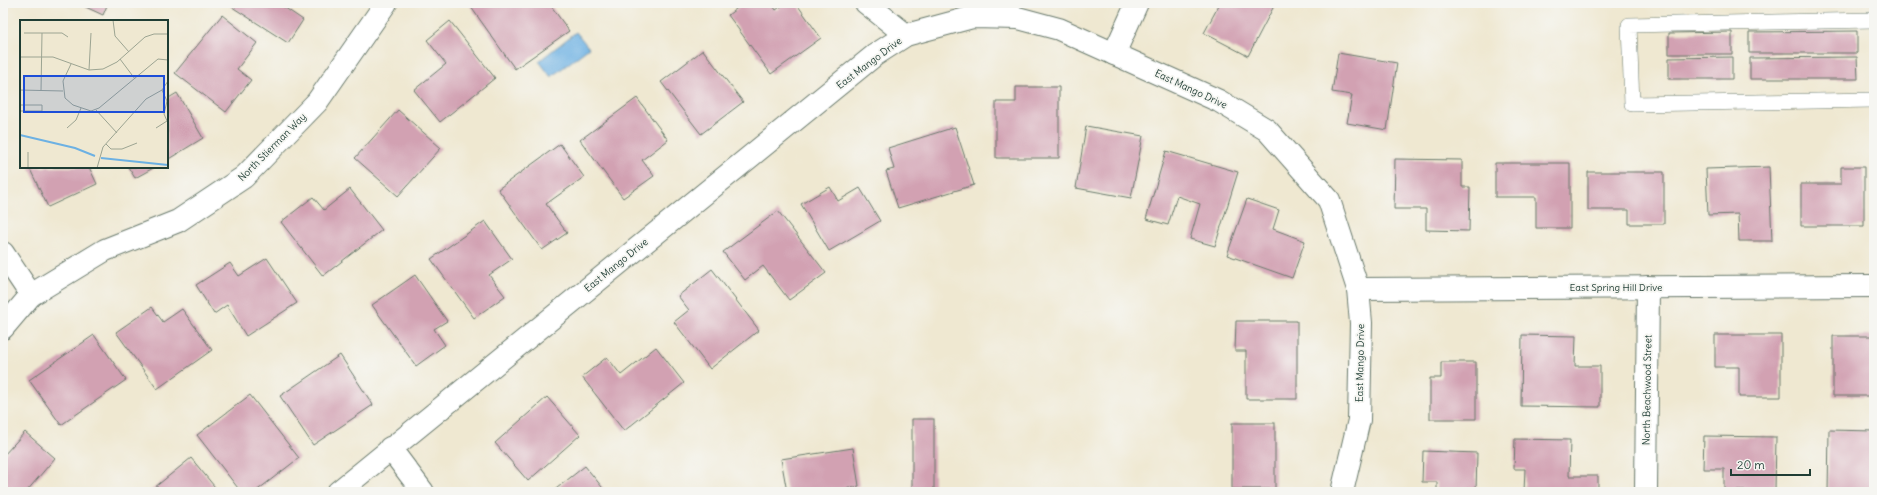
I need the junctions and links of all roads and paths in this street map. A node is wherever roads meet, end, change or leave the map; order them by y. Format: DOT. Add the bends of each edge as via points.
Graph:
graph roads {
  1 [pos="386,3"];
  2 [pos="866,3"];
  3 [pos="1137,3"];
  4 [pos="1874,20"];
  5 [pos="906,35"];
  6 [pos="1114,54"];
  7 [pos="1874,100"];
  8 [pos="3,253"];
  9 [pos="1874,286"];
  10 [pos="1648,287"];
  11 [pos="1358,289"];
  12 [pos="31,295"];
  13 [pos="3,328"];
  14 [pos="390,448"];
  15 [pos="338,492"];
  16 [pos="424,492"];
  17 [pos="1342,492"];
  18 [pos="1646,492"];
  1 -- 12 [label="street, North Stierman Way" via="317,102 244,177 178,221 105,250"];
  2 -- 5 [label="street"];
  3 -- 6 [label="street"];
  4 -- 7 [label="lane" via="1629,25 1632,104"];
  5 -- 6 [label="street, East Mango Drive" via="973,17 1018,18 1059,29"];
  5 -- 14 [label="street, East Mango Drive" via="875,55"];
  6 -- 11 [label="street, East Mango Drive" via="1219,101 1267,130 1329,200"];
  8 -- 12 [label="street"];
  9 -- 10 [label="street, East Spring Hill Drive"];
  10 -- 11 [label="street, East Spring Hill Drive"];
  10 -- 18 [label="street, North Beachwood Street"];
  11 -- 17 [label="street, East Mango Drive" via="1361,323 1359,420"];
  12 -- 13 [label="street, North Stierman Way"];
  14 -- 15 [label="street, East Mango Drive"];
  14 -- 16 [label="street"];
}
